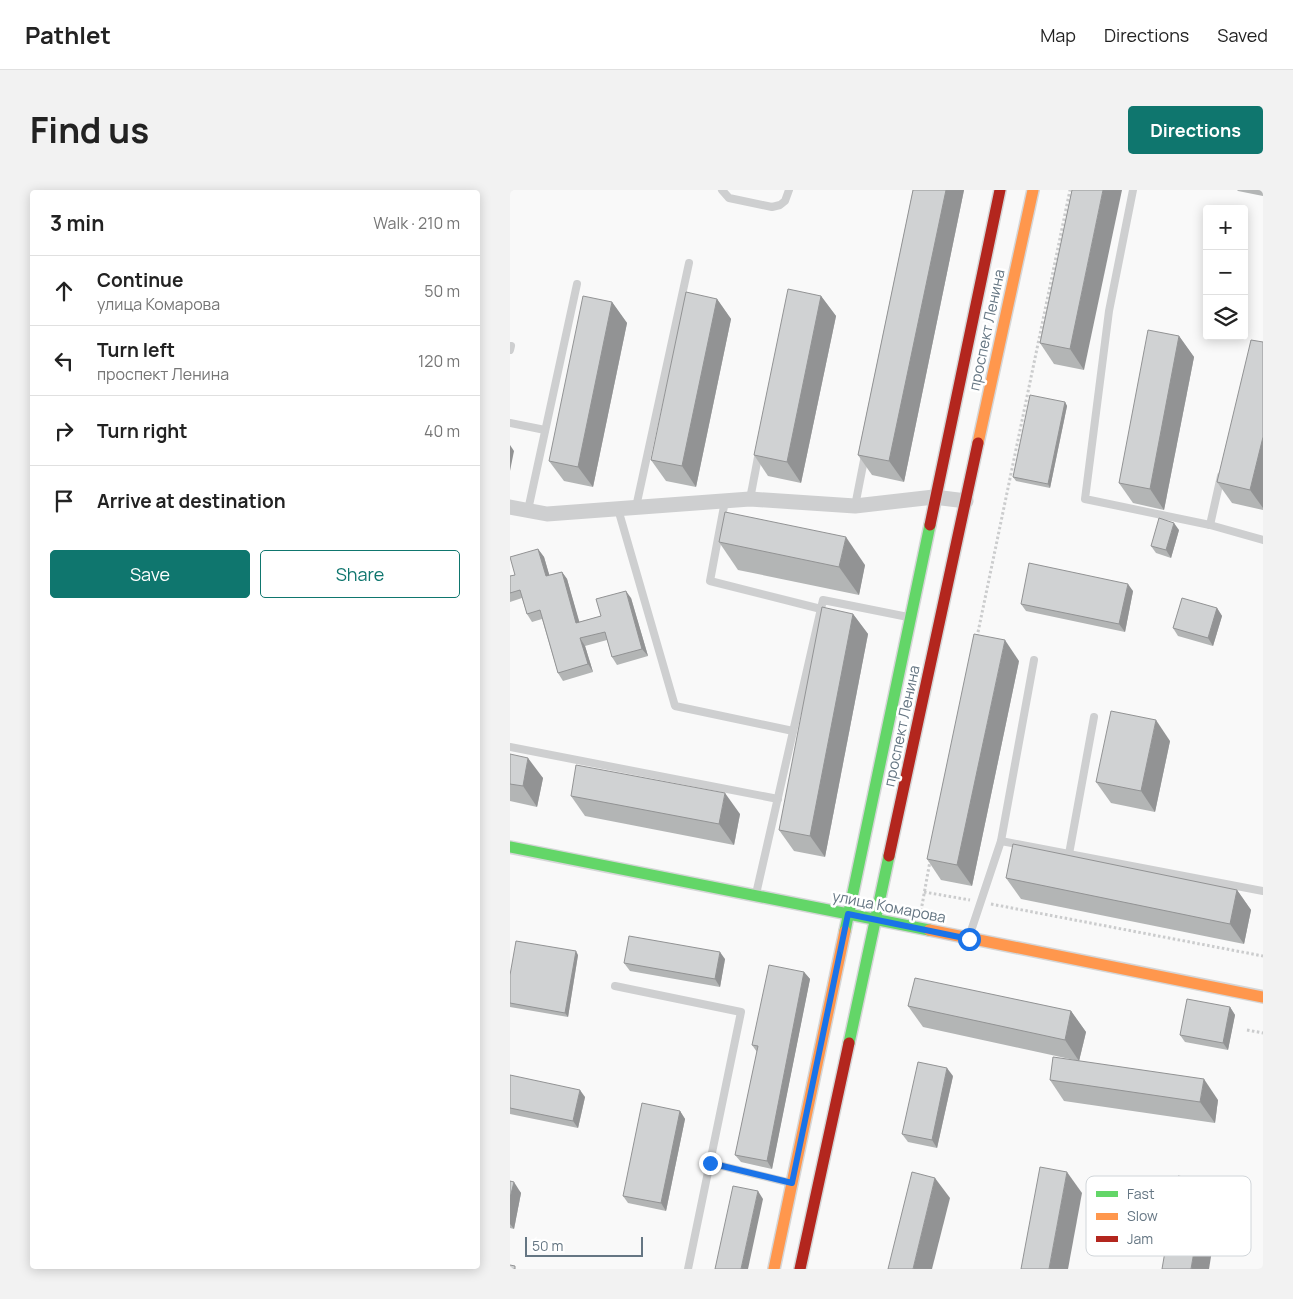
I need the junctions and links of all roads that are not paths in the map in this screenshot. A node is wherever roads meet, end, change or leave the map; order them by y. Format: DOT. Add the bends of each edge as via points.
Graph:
graph roads {
  1 [pos="722,190"];
  2 [pos="789,190"];
  3 [pos="1000,190"];
  4 [pos="1032,190"];
  5 [pos="1133,190"];
  6 [pos="689,263"];
  7 [pos="577,284"];
  8 [pos="510,423"];
  9 [pos="545,430"];
  10 [pos="761,443"];
  11 [pos="866,449"];
  12 [pos="1223,470"];
  13 [pos="934,497"];
  14 [pos="750,499"];
  15 [pos="725,501"];
  16 [pos="966,501"];
  17 [pos="855,506"];
  18 [pos="510,507"];
  19 [pos="636,507"];
  20 [pos="618,508"];
  21 [pos="528,510"];
  22 [pos="1210,525"];
  23 [pos="1263,540"];
  24 [pos="821,609"];
  25 [pos="910,618"];
  26 [pos="1034,660"];
  27 [pos="1094,717"];
  28 [pos="793,731"];
  29 [pos="510,747"];
  30 [pos="778,799"];
  31 [pos="1001,841"];
  32 [pos="510,847"];
  33 [pos="1070,854"];
  34 [pos="1263,891"];
  35 [pos="755,896"];
  36 [pos="848,914"];
  37 [pos="876,920"];
  38 [pos="969,939"];
  39 [pos="615,986"];
  40 [pos="1263,997"];
  41 [pos="710,1163"];
  42 [pos="792,1183"];
  43 [pos="688,1269"];
  44 [pos="774,1269"];
  45 [pos="800,1269"];
  1 -- 2 [label="lane" via="730,198 772,207 785,201"];
  3 -- 13 [label="street, проспект Ленина"];
  4 -- 16 [label="street, проспект Ленина"];
  5 -- 22 [label="lane" via="1109,311 1085,499"];
  6 -- 19 [label="lane"];
  7 -- 9 [label="lane"];
  8 -- 9 [label="lane"];
  9 -- 21 [label="lane"];
  10 -- 14 [label="lane"];
  11 -- 17 [label="lane"];
  12 -- 22 [label="lane"];
  13 -- 16 [label="street"];
  13 -- 17 [label="street"];
  13 -- 25 [label="street, проспект Ленина"];
  14 -- 15 [label="street"];
  14 -- 17 [label="street"];
  15 -- 19 [label="street"];
  15 -- 24 [label="lane" via="710,581"];
  16 -- 37 [label="street, проспект Ленина"];
  18 -- 21 [label="street"];
  19 -- 20 [label="street"];
  20 -- 21 [label="street" via="547,514"];
  20 -- 28 [label="lane" via="675,706"];
  22 -- 23 [label="lane"];
  24 -- 25 [label="lane" via="823,600"];
  24 -- 28 [label="lane"];
  25 -- 36 [label="street, проспект Ленина"];
  26 -- 31 [label="lane"];
  27 -- 33 [label="lane"];
  28 -- 30 [label="lane"];
  29 -- 30 [label="lane"];
  30 -- 35 [label="lane"];
  31 -- 33 [label="lane"];
  31 -- 38 [label="lane"];
  32 -- 35 [label="street, улица Комарова"];
  33 -- 34 [label="lane"];
  35 -- 36 [label="street, улица Комарова"];
  36 -- 37 [label="street, улица Комарова"];
  36 -- 42 [label="street, проспект Ленина"];
  37 -- 38 [label="street, улица Комарова"];
  37 -- 45 [label="street, проспект Ленина"];
  38 -- 40 [label="street, улица Комарова"];
  39 -- 41 [label="lane" via="742,1012"];
  41 -- 42 [label="lane"];
  41 -- 43 [label="lane"];
  42 -- 44 [label="street, проспект Ленина"];
}
